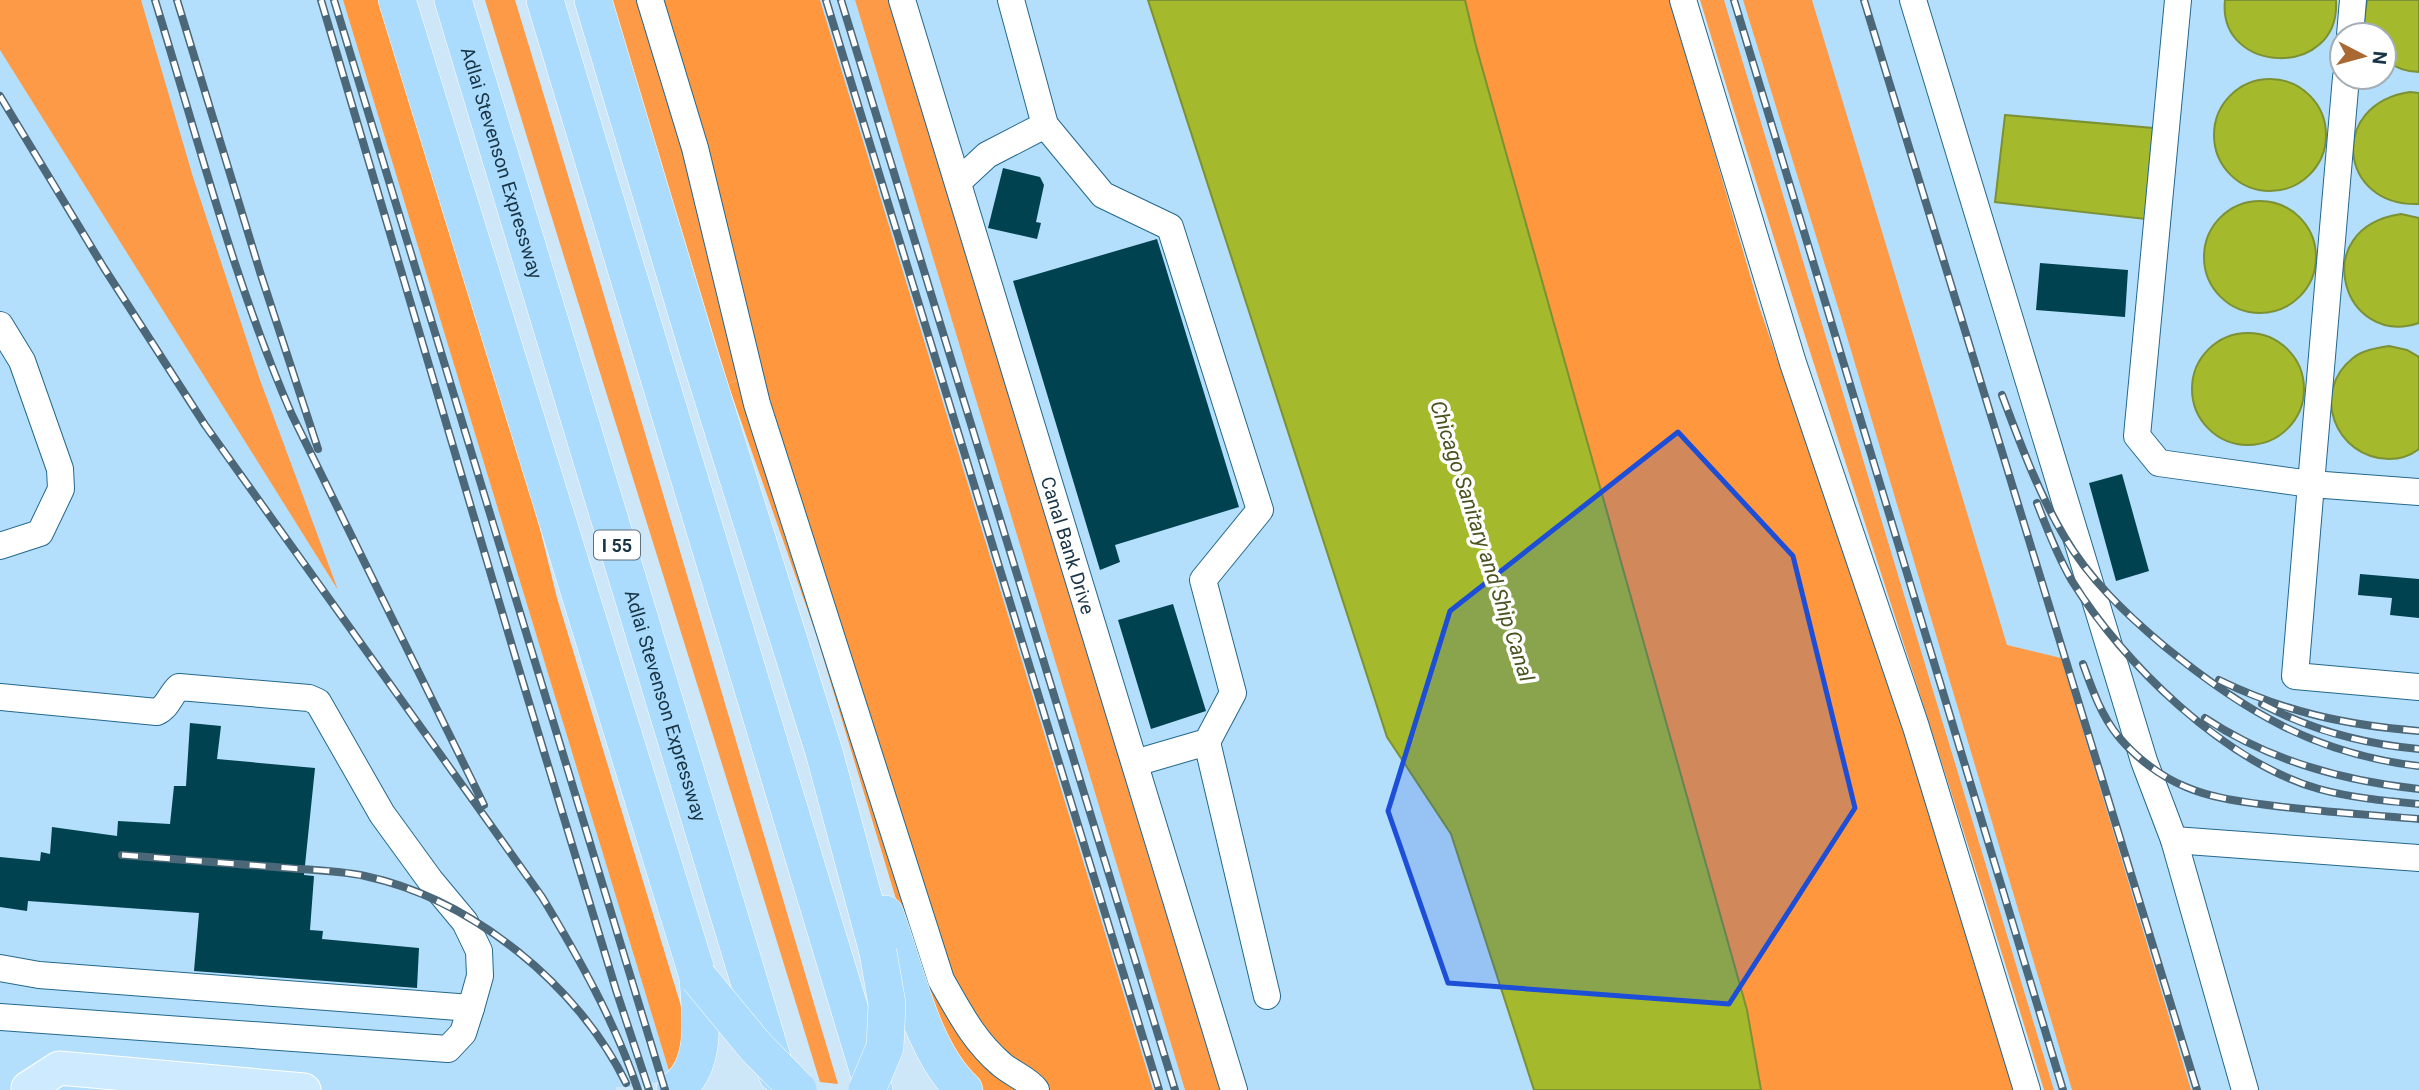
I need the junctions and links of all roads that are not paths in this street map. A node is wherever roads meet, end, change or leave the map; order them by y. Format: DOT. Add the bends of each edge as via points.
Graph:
graph roads {
  1 [pos="397,0"];
  2 [pos="453,0"];
  3 [pos="545,0"];
  4 [pos="593,0"];
  5 [pos="650,0"];
  6 [pos="902,0"];
  7 [pos="1010,0"];
  8 [pos="1683,0"];
  9 [pos="1913,0"];
  10 [pos="2178,0"];
  11 [pos="2353,0"];
  12 [pos="2351,21"];
  13 [pos="2345,91"];
  14 [pos="1045,125"];
  15 [pos="958,182"];
  16 [pos="0,325"];
  17 [pos="2311,484"];
  18 [pos="2419,492"];
  19 [pos="0,546"];
  20 [pos="2419,688"];
  21 [pos="0,698"];
  22 [pos="1207,742"];
  23 [pos="1135,763"];
  24 [pos="2174,840"];
  25 [pos="2419,858"];
  26 [pos="888,949"];
  27 [pos="0,968"];
  28 [pos="698,977"];
  29 [pos="1267,996"];
  30 [pos="471,1008"];
  31 [pos="0,1017"];
  32 [pos="19,1088"];
  33 [pos="304,1090"];
  34 [pos="675,1090"];
  35 [pos="782,1090"];
  36 [pos="798,1090"];
  37 [pos="867,1090"];
  38 [pos="874,1090"];
  39 [pos="964,1090"];
  40 [pos="1036,1090"];
  41 [pos="1234,1090"];
  42 [pos="2027,1090"];
  43 [pos="2245,1090"];
  1 -- 28 [label="highway"];
  2 -- 35 [label="highway, Adlai Stevenson Expressway / I 55"];
  3 -- 38 [label="highway"];
  4 -- 26 [label="highway" via="699,354"];
  5 -- 40 [label="lane" via="695,148 757,404 941,979 974,1037"];
  6 -- 15 [label="lane, Canal Bank Drive"];
  7 -- 14 [label="lane"];
  8 -- 42 [label="lane" via="1793,363 1916,727"];
  9 -- 24 [label="lane" via="2144,761"];
  10 -- 17 [label="lane" via="2137,436 2159,463"];
  11 -- 12 [label="lane"];
  13 -- 17 [label="lane"];
  14 -- 15 [label="lane" via="987,155"];
  14 -- 22 [label="lane" via="1103,195 1170,227 1260,510 1203,580 1233,693"];
  15 -- 23 [label="lane, Canal Bank Drive"];
  16 -- 19 [label="lane" via="22,361 60,469 61,489 40,533"];
  17 -- 18 [label="lane"];
  17 -- 20 [label="lane" via="2295,676"];
  21 -- 30 [label="lane" via="157,712 179,687 318,702 382,814 465,922 479,951 480,976"];
  22 -- 23 [label="lane"];
  22 -- 29 [label="lane"];
  23 -- 41 [label="lane, Canal Bank Drive"];
  24 -- 25 [label="lane"];
  24 -- 43 [label="lane"];
  26 -- 37 [label="highway, bridge" via="885,1047"];
  26 -- 39 [label="highway" via="929,1041"];
  27 -- 30 [label="lane" via="39,975"];
  28 -- 34 [label="highway" via="699,1046 694,1065"];
  28 -- 36 [label="highway, bridge"];
  30 -- 31 [label="lane" via="463,1033 448,1049"];
  32 -- 33 [label="main road" via="59,1068"];
}
